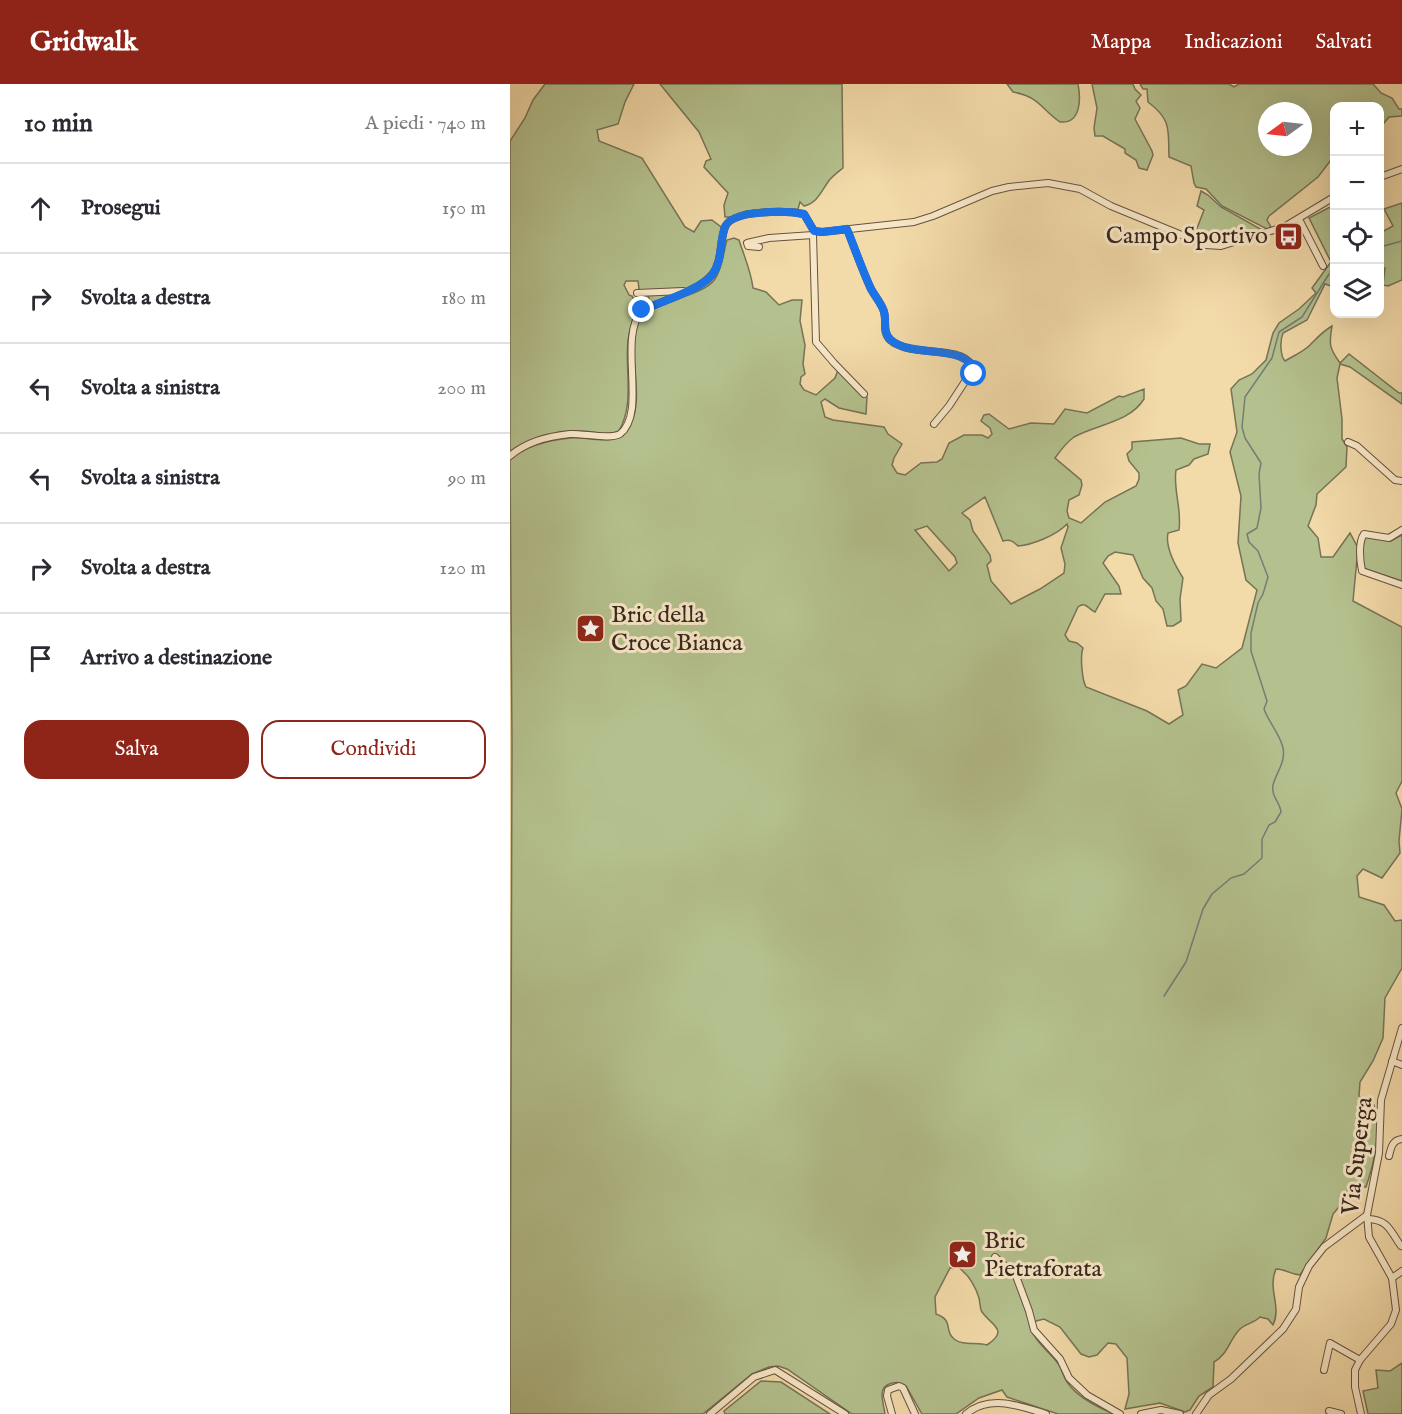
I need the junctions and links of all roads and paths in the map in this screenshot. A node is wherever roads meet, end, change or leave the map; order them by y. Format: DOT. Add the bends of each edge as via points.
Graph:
graph roads {
  1 [pos="1402,169"];
  2 [pos="1384,176"];
  3 [pos="1330,201"];
  4 [pos="1301,222"];
  5 [pos="847,229"];
  6 [pos="813,233"];
  7 [pos="759,247"];
  8 [pos="1323,266"];
  9 [pos="687,291"];
  10 [pos="637,292"];
  11 [pos="864,394"];
  12 [pos="934,424"];
  13 [pos="1348,442"];
  14 [pos="510,456"];
  15 [pos="1402,481"];
  16 [pos="1402,530"];
  17 [pos="1402,585"];
  18 [pos="1402,1028"];
  19 [pos="1392,1061"];
  20 [pos="1402,1065"];
  21 [pos="1402,1138"];
  22 [pos="1389,1156"];
  23 [pos="1368,1217"];
  24 [pos="1401,1246"];
  25 [pos="995,1257"];
  26 [pos="1402,1271"];
  27 [pos="1392,1278"];
  28 [pos="1360,1360"];
  29 [pos="1324,1370"];
  30 [pos="1329,1411"];
  31 [pos="710,1414"];
  32 [pos="846,1414"];
  33 [pos="892,1414"];
  34 [pos="915,1414"];
  35 [pos="966,1414"];
  36 [pos="1046,1414"];
  37 [pos="1120,1414"];
  38 [pos="1141,1414"];
  39 [pos="1180,1414"];
  40 [pos="1196,1414"];
  41 [pos="1341,1414"];
  42 [pos="1361,1414"];
  1 -- 2 [label="street"];
  3 -- 4 [label="street"];
  4 -- 5 [label="street" via="1226,245 1210,246 1111,206 1080,189 1048,183 992,191 914,222"];
  4 -- 8 [label="street"];
  5 -- 6 [label="street"];
  5 -- 12 [label="street" via="883,309 891,340 905,347 962,356 972,365 973,377 966,380"];
  6 -- 7 [label="street" via="747,244"];
  6 -- 9 [label="street" via="804,214 792,211 743,215 729,221 719,263 710,277"];
  6 -- 11 [label="street" via="816,342"];
  9 -- 10 [label="street"];
  9 -- 14 [label="street" via="636,316 631,342 632,407 621,433 612,437 570,434 541,440 525,444"];
  13 -- 15 [label="street" via="1395,480"];
  16 -- 17 [label="street" via="1389,538 1364,534 1361,545 1362,571"];
  18 -- 19 [label="street, Via Superga"];
  19 -- 20 [label="street"];
  19 -- 23 [label="street, Via Superga" via="1381,1100 1379,1153"];
  21 -- 22 [label="street" via="1392,1144"];
  23 -- 24 [label="street" via="1385,1222"];
  23 -- 27 [label="street, Via Superga" via="1371,1243"];
  23 -- 40 [label="street" via="1323,1247 1309,1266 1299,1287 1296,1309 1283,1329 1209,1395"];
  25 -- 37 [label="street" via="1016,1276 1034,1330 1060,1359 1069,1378 1087,1395"];
  26 -- 27 [label="street"];
  27 -- 28 [label="street, Via Superga" via="1396,1310 1391,1324"];
  28 -- 29 [label="street" via="1330,1343"];
  28 -- 42 [label="street" via="1354,1378"];
  30 -- 41 [label="street"];
  31 -- 32 [label="street" via="754,1377 775,1370"];
  33 -- 34 [label="street" via="888,1390 899,1386"];
  35 -- 36 [label="street" via="991,1403 1012,1404"];
  38 -- 39 [label="street" via="1161,1410"];
}
